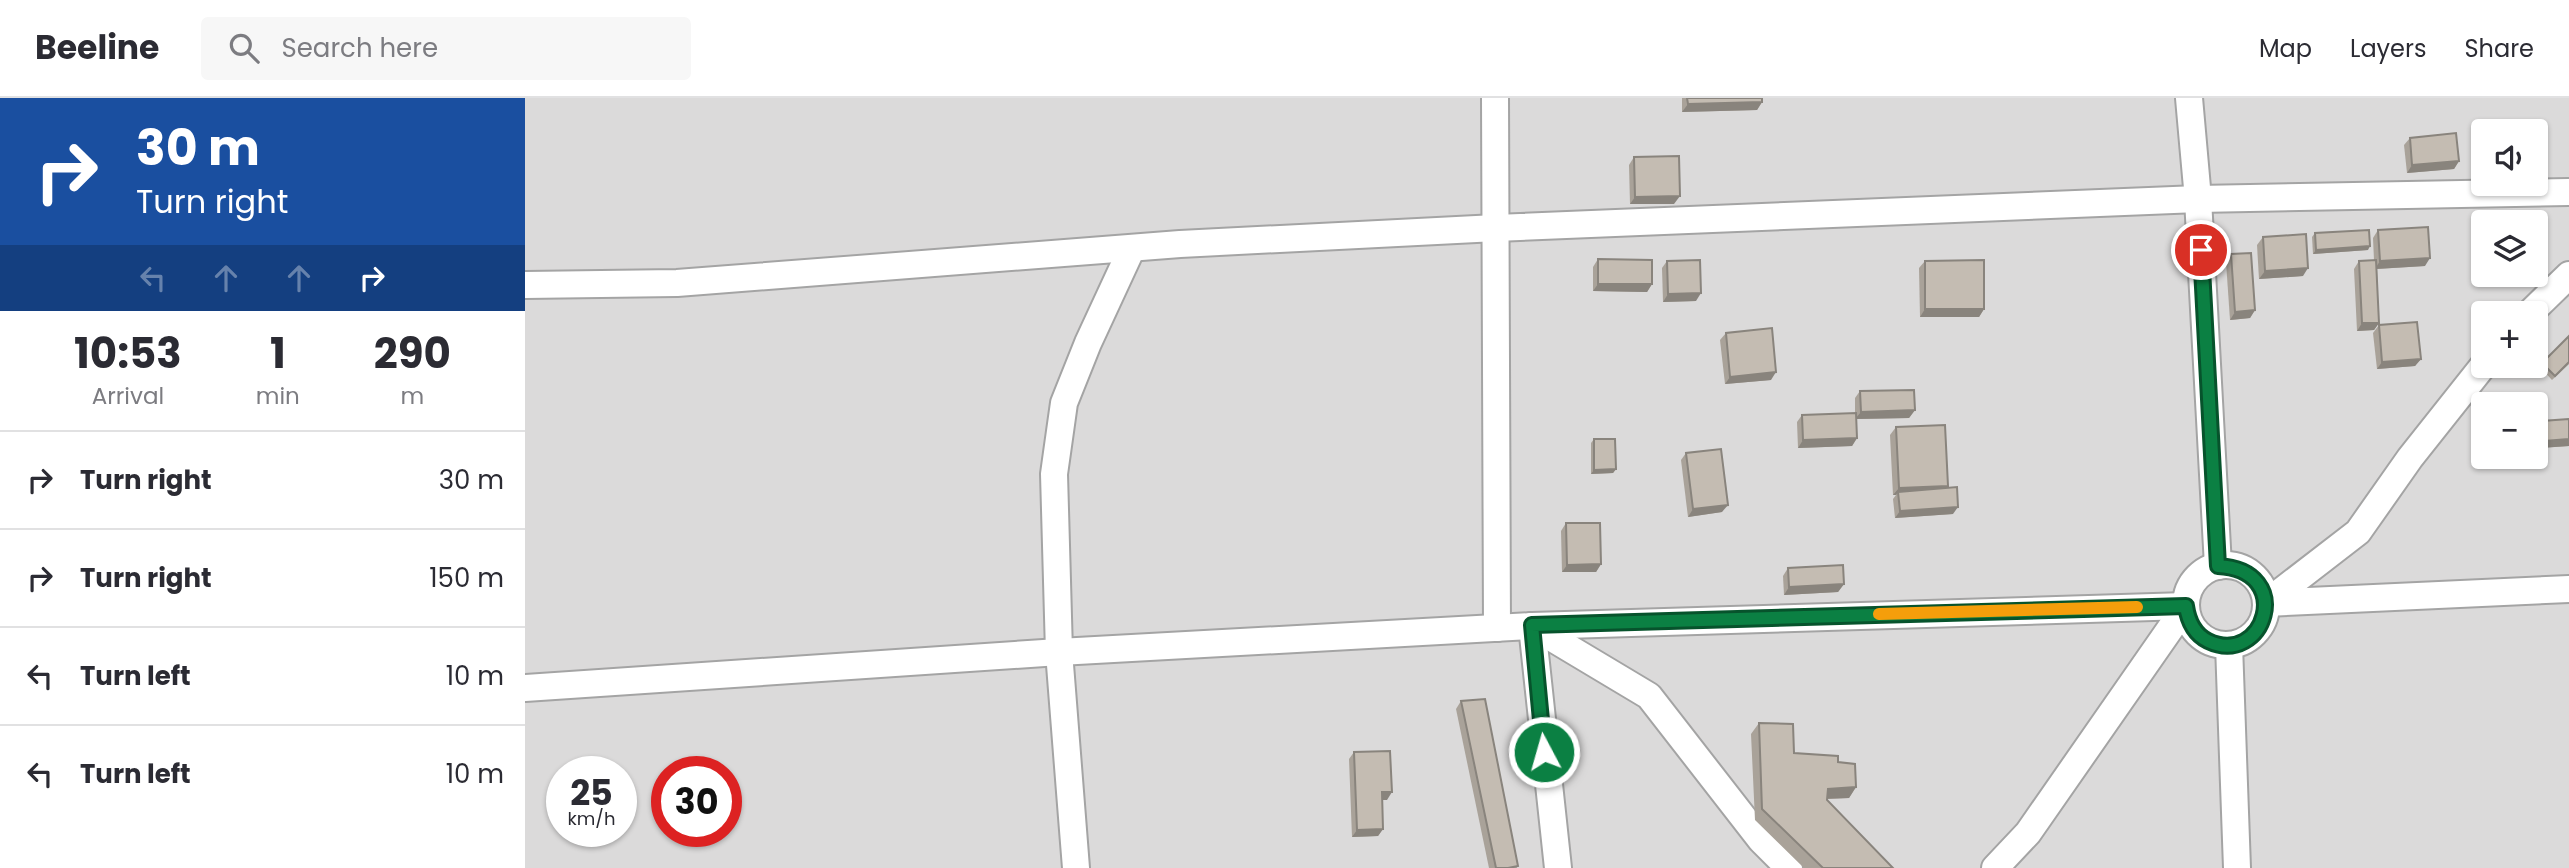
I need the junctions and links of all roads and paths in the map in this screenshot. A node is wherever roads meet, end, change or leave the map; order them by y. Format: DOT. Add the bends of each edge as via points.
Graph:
graph roads {
  1 [pos="1495,98"];
  2 [pos="2189,98"];
  3 [pos="2569,192"];
  4 [pos="2198,199"];
  5 [pos="1496,228"];
  6 [pos="1132,248"];
  7 [pos="2569,275"];
  8 [pos="525,285"];
  9 [pos="2543,301"];
  10 [pos="2473,378"];
  11 [pos="2218,566"];
  12 [pos="2569,589"];
  13 [pos="2266,603"];
  14 [pos="2186,606"];
  15 [pos="1532,625"];
  16 [pos="1497,628"];
  17 [pos="2229,645"];
  18 [pos="1059,652"];
  19 [pos="525,688"];
  20 [pos="1076,868"];
  21 [pos="1558,868"];
  22 [pos="1789,868"];
  23 [pos="1995,868"];
  24 [pos="2237,868"];
  1 -- 5 [label="street"];
  2 -- 4 [label="street"];
  3 -- 4 [label="street"];
  4 -- 5 [label="street"];
  4 -- 11 [label="street"];
  5 -- 6 [label="street"];
  5 -- 16 [label="street"];
  6 -- 8 [label="street" via="677,283"];
  6 -- 18 [label="street" via="1064,403 1054,474"];
  7 -- 9 [label="street"];
  10 -- 13 [label="street" via="2358,532"];
  11 -- 13 [label="street" via="2235,566 2250,574"];
  11 -- 14 [label="street" via="2194,580"];
  12 -- 13 [label="street"];
  13 -- 17 [label="street" via="2252,636"];
  14 -- 15 [label="street"];
  14 -- 17 [label="street" via="2188,619 2204,639"];
  14 -- 23 [label="street" via="2028,833"];
  15 -- 16 [label="street"];
  15 -- 21 [label="street"];
  15 -- 22 [label="street" via="1649,696 1761,840"];
  16 -- 18 [label="street"];
  17 -- 24 [label="street"];
  18 -- 19 [label="street"];
  18 -- 20 [label="street"];
}
